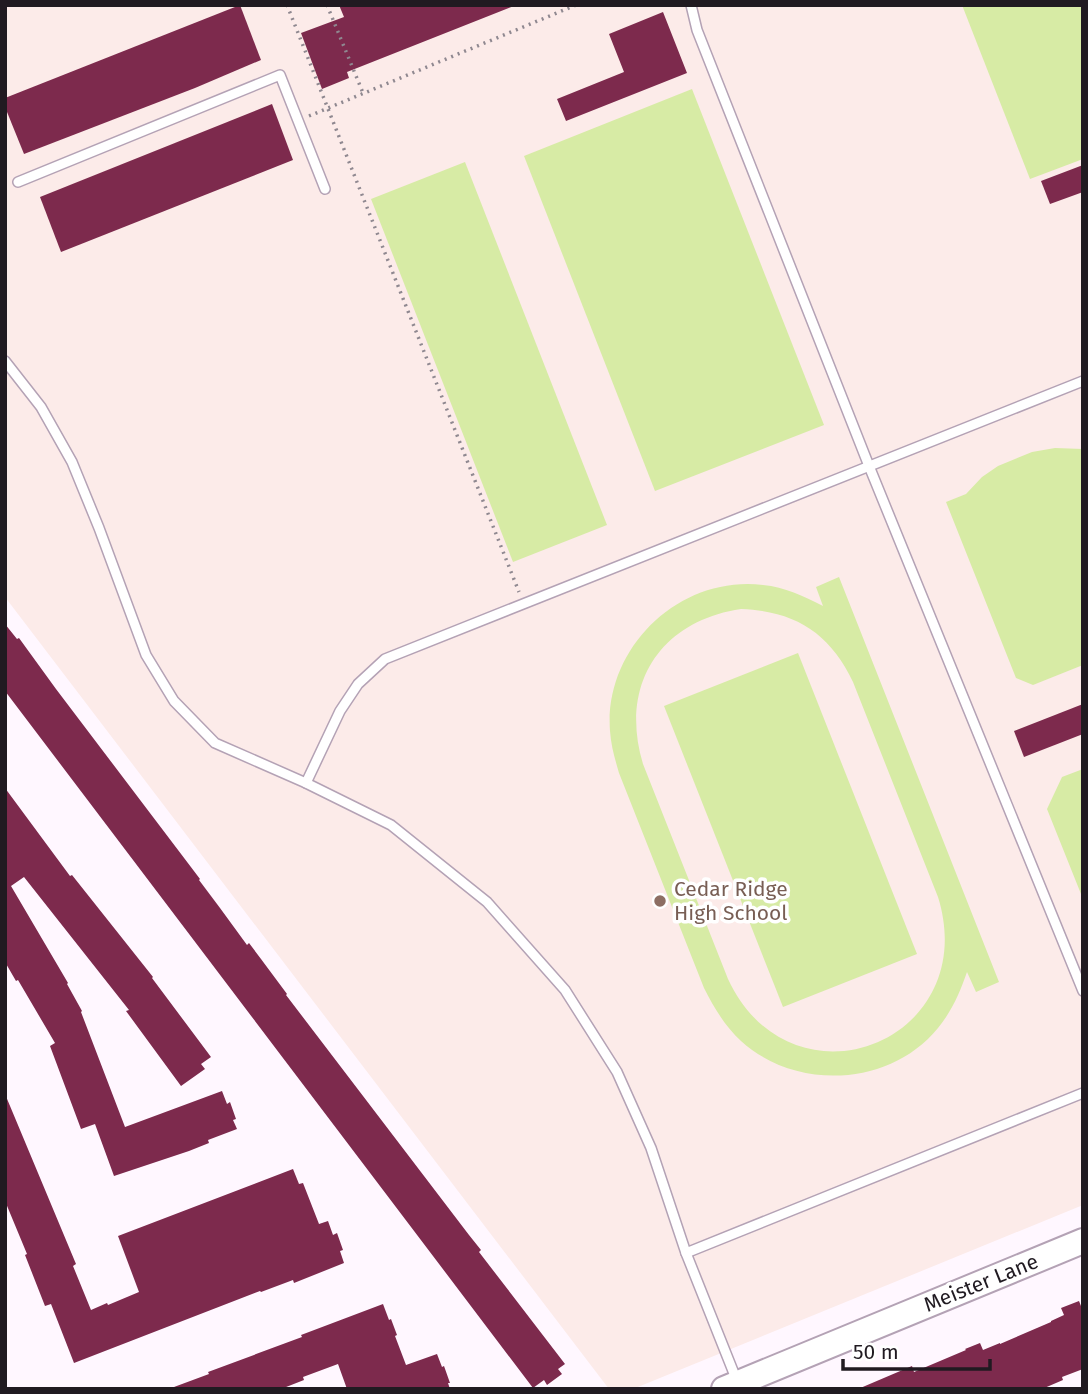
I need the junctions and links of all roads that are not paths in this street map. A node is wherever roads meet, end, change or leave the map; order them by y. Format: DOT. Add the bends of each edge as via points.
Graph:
graph roads {
  1 [pos="691,5"];
  2 [pos="18,182"];
  3 [pos="325,189"];
  4 [pos="5,361"];
  5 [pos="1083,381"];
  6 [pos="869,466"];
  7 [pos="306,783"];
  8 [pos="1083,991"];
  9 [pos="1083,1093"];
  10 [pos="1083,1241"];
  11 [pos="685,1253"];
  12 [pos="731,1386"];
  1 -- 6 [label="lane"];
  2 -- 3 [label="lane" via="280,75"];
  4 -- 7 [label="lane" via="41,407 72,462 146,655 174,701 215,743"];
  5 -- 6 [label="lane"];
  6 -- 7 [label="lane" via="385,659 358,684 340,711"];
  6 -- 8 [label="lane"];
  7 -- 11 [label="lane" via="391,824 487,902 565,990 617,1072 651,1148"];
  9 -- 11 [label="lane"];
  10 -- 12 [label="street, Meister Lane"];
  11 -- 12 [label="lane"];
}
